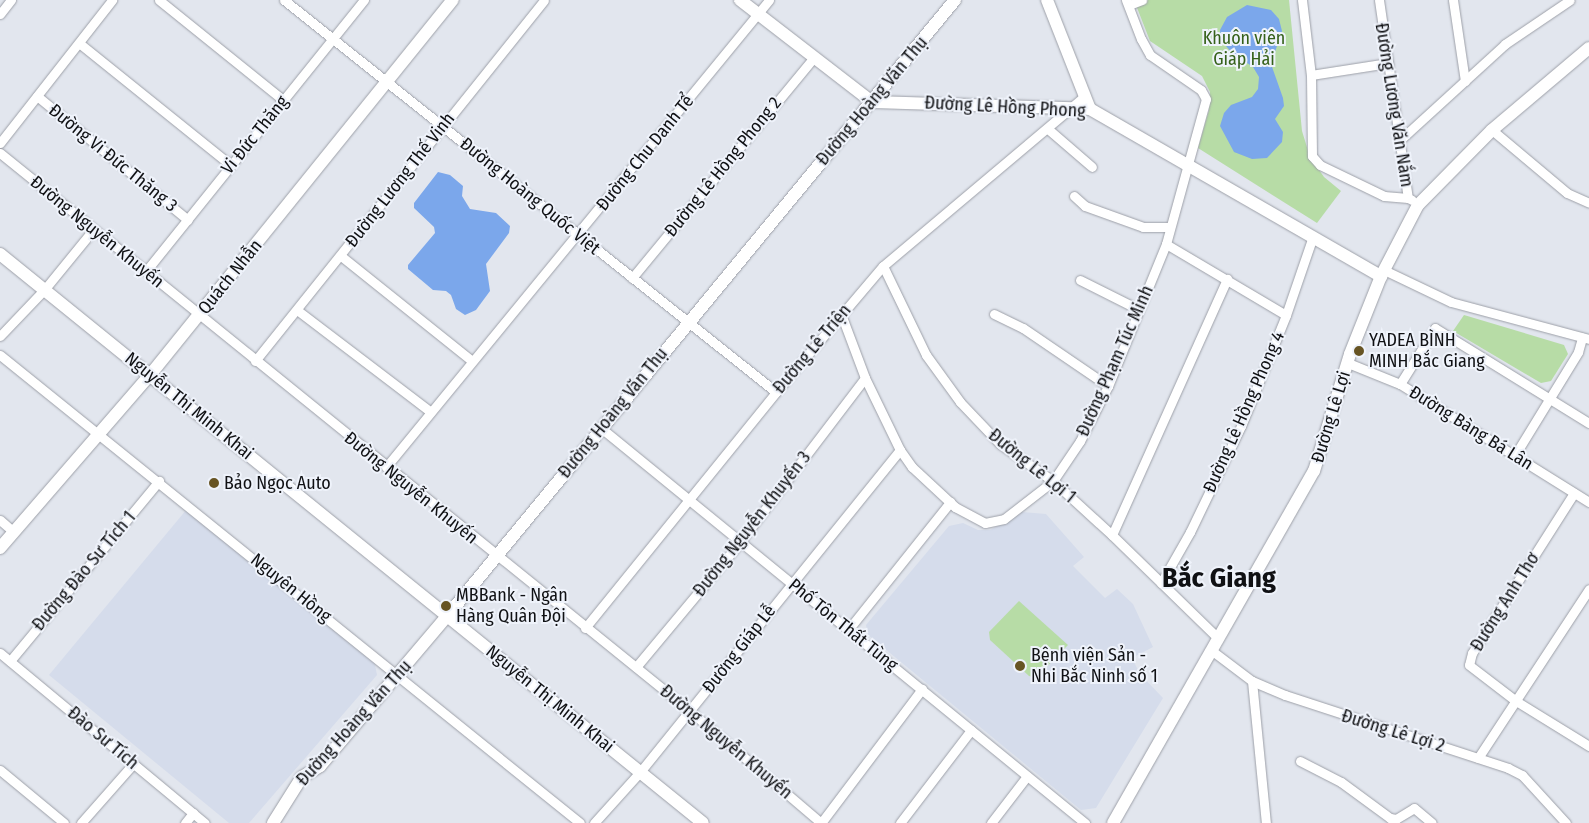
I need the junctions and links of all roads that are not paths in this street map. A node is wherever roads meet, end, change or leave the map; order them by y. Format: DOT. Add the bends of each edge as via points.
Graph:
graph roads {
  1 [pos="11,0"];
  2 [pos="112,0"];
  3 [pos="159,0"];
  4 [pos="284,0"];
  5 [pos="364,0"];
  6 [pos="453,0"];
  7 [pos="544,0"];
  8 [pos="740,0"];
  9 [pos="769,0"];
  10 [pos="955,0"];
  11 [pos="1047,0"];
  12 [pos="1142,0"];
  13 [pos="1302,0"];
  14 [pos="1379,0"];
  15 [pos="1454,0"];
  16 [pos="1570,0"];
  17 [pos="1128,2"];
  18 [pos="0,14"];
  19 [pos="758,14"];
  20 [pos="333,40"];
  21 [pos="79,43"];
  22 [pos="1589,48"];
  23 [pos="814,57"];
  24 [pos="1388,63"];
  25 [pos="1311,75"];
  26 [pos="1465,81"];
  27 [pos="387,82"];
  28 [pos="37,96"];
  29 [pos="1085,96"];
  30 [pos="283,100"];
  31 [pos="872,102"];
  32 [pos="1075,106"];
  33 [pos="1090,109"];
  34 [pos="441,125"];
  35 [pos="1048,129"];
  36 [pos="1492,130"];
  37 [pos="1400,140"];
  38 [pos="0,143"];
  39 [pos="0,153"];
  40 [pos="230,165"];
  41 [pos="1186,166"];
  42 [pos="1092,167"];
  43 [pos="1074,196"];
  44 [pos="1413,201"];
  45 [pos="1589,203"];
  46 [pos="188,220"];
  47 [pos="1170,227"];
  48 [pos="92,230"];
  49 [pos="579,234"];
  50 [pos="1313,236"];
  51 [pos="1166,244"];
  52 [pos="0,254"];
  53 [pos="342,256"];
  54 [pos="883,266"];
  55 [pos="146,271"];
  56 [pos="1382,273"];
  57 [pos="632,278"];
  58 [pos="1226,279"];
  59 [pos="1080,280"];
  60 [pos="44,290"];
  61 [pos="1138,309"];
  62 [pos="297,310"];
  63 [pos="841,314"];
  64 [pos="994,314"];
  65 [pos="1286,315"];
  66 [pos="198,316"];
  67 [pos="688,322"];
  68 [pos="0,336"];
  69 [pos="1586,338"];
  70 [pos="0,355"];
  71 [pos="255,361"];
  72 [pos="472,361"];
  73 [pos="1348,363"];
  74 [pos="150,374"];
  75 [pos="865,378"];
  76 [pos="1400,384"];
  77 [pos="1108,386"];
  78 [pos="776,392"];
  79 [pos="1550,400"];
  80 [pos="431,412"];
  81 [pos="1589,423"];
  82 [pos="601,428"];
  83 [pos="100,434"];
  84 [pos="900,450"];
  85 [pos="1514,455"];
  86 [pos="386,467"];
  87 [pos="159,481"];
  88 [pos="1053,481"];
  89 [pos="1574,493"];
  90 [pos="690,501"];
  91 [pos="950,502"];
  92 [pos="1589,502"];
  93 [pos="0,520"];
  94 [pos="14,532"];
  95 [pos="1112,535"];
  96 [pos="740,542"];
  97 [pos="0,548"];
  98 [pos="496,557"];
  99 [pos="791,583"];
  100 [pos="1161,583"];
  101 [pos="1589,589"];
  102 [pos="448,615"];
  103 [pos="585,628"];
  104 [pos="848,630"];
  105 [pos="1218,638"];
  106 [pos="1211,650"];
  107 [pos="0,653"];
  108 [pos="10,661"];
  109 [pos="636,667"];
  110 [pos="397,675"];
  111 [pos="1252,682"];
  112 [pos="922,689"];
  113 [pos="1516,701"];
  114 [pos="690,711"];
  115 [pos="971,730"];
  116 [pos="1589,746"];
  117 [pos="1478,758"];
  118 [pos="1300,761"];
  119 [pos="133,764"];
  120 [pos="0,770"];
  121 [pos="640,772"];
  122 [pos="1027,776"];
  123 [pos="193,813"];
  124 [pos="64,823"];
  125 [pos="80,823"];
  126 [pos="185,823"];
  127 [pos="205,823"];
  128 [pos="273,823"];
  129 [pos="580,823"];
  130 [pos="594,823"];
  131 [pos="703,823"];
  132 [pos="821,823"];
  133 [pos="900,823"];
  134 [pos="991,823"];
  135 [pos="1085,823"];
  136 [pos="1113,823"];
  137 [pos="1266,823"];
  138 [pos="1432,823"];
  139 [pos="1566,823"];
  1 -- 18 [label="street"];
  2 -- 21 [label="street"];
  3 -- 30 [label="street"];
  4 -- 20 [label="street, Đường Hoàng Quốc Việt"];
  5 -- 20 [label="street, Vi Đức Thăng"];
  6 -- 27 [label="street, Quách Nhẫn"];
  7 -- 34 [label="street, Đường Lương Thế Vinh"];
  8 -- 19 [label="street"];
  9 -- 19 [label="street, Đường Chu Danh Tể"];
  10 -- 31 [label="street, Đường Hoàng Văn Thụ"];
  11 -- 29 [label="street"];
  12 -- 17 [label="street"];
  13 -- 25 [label="street"];
  14 -- 24 [label="street, Đường Lương Văn Nắm"];
  15 -- 26 [label="street"];
  16 -- 26 [label="street" via="1505,44"];
  17 -- 41 [label="street, Đường Phạm Túc Minh" via="1150,55 1205,95 1202,120"];
  19 -- 23 [label="street"];
  19 -- 49 [label="street, Đường Chu Danh Tể"];
  20 -- 27 [label="street, Đường Hoàng Quốc Việt"];
  20 -- 30 [label="street, Vi Đức Thăng"];
  21 -- 28 [label="street"];
  21 -- 40 [label="street"];
  22 -- 36 [label="street, Đường Lê Lợi"];
  23 -- 31 [label="street"];
  23 -- 57 [label="street, Đường Lê Hồng Phong 2"];
  24 -- 25 [label="street"];
  24 -- 37 [label="street, Đường Lương Văn Nắm"];
  25 -- 44 [label="street" via="1310,145 1316,162 1384,196"];
  26 -- 37 [label="street"];
  27 -- 34 [label="street, Đường Hoàng Quốc Việt"];
  27 -- 66 [label="street, Quách Nhẫn"];
  28 -- 38 [label="street"];
  28 -- 46 [label="street, Đường Vi Đức Thăng 3"];
  29 -- 32 [label="street, Đường Lê Triện"];
  29 -- 33 [label="street"];
  30 -- 40 [label="street, Vi Đức Thăng"];
  31 -- 32 [label="street, Đường Lê Hồng Phong"];
  31 -- 67 [label="street, Đường Hoàng Văn Thụ"];
  32 -- 33 [label="street, Đường Lê Hồng Phong"];
  32 -- 35 [label="street, Đường Lê Triện"];
  33 -- 41 [label="street, Đường Lê Hồng Phong"];
  34 -- 49 [label="street, Đường Hoàng Quốc Việt"];
  34 -- 53 [label="street, Đường Lương Thế Vinh"];
  35 -- 42 [label="street"];
  35 -- 54 [label="street, Đường Lê Triện"];
  36 -- 44 [label="street, Đường Lê Lợi"];
  36 -- 45 [label="street" via="1567,193"];
  37 -- 44 [label="street, Đường Lương Văn Nắm"];
  39 -- 48 [label="street, Đường Nguyễn Khuyến"];
  40 -- 46 [label="street, Vi Đức Thăng"];
  41 -- 47 [label="street, Đường Phạm Túc Minh"];
  41 -- 50 [label="street, Đường Lê Hồng Phong"];
  43 -- 47 [label="street" via="1085,206 1143,227"];
  44 -- 56 [label="street, Đường Lê Lợi"];
  46 -- 55 [label="street, Vi Đức Thăng"];
  47 -- 51 [label="street, Đường Phạm Túc Minh"];
  48 -- 55 [label="street, Đường Nguyễn Khuyến"];
  48 -- 60 [label="street"];
  49 -- 57 [label="street, Đường Hoàng Quốc Việt"];
  49 -- 72 [label="street, Đường Chu Danh Tể"];
  50 -- 56 [label="street, Đường Lê Hồng Phong"];
  50 -- 65 [label="street, Đường Lê Hồng Phong 4"];
  51 -- 58 [label="street"];
  51 -- 61 [label="street, Đường Phạm Túc Minh"];
  52 -- 60 [label="street, Nguyễn Thị Minh Khai"];
  53 -- 62 [label="street, Đường Lương Thế Vinh"];
  53 -- 72 [label="street"];
  54 -- 63 [label="street, Đường Lê Triện"];
  54 -- 88 [label="street, Đường Lê Lợi 1" via="936,372 1000,444"];
  55 -- 66 [label="street, Đường Nguyễn Khuyến"];
  56 -- 69 [label="street, Đường Lê Hồng Phong" via="1451,302"];
  56 -- 73 [label="street, Đường Lê Lợi"];
  57 -- 67 [label="street, Đường Hoàng Quốc Việt"];
  58 -- 65 [label="street"];
  58 -- 95 [label="street"];
  59 -- 61 [label="street"];
  60 -- 68 [label="street"];
  60 -- 74 [label="street, Nguyễn Thị Minh Khai"];
  61 -- 77 [label="street, Đường Phạm Túc Minh"];
  62 -- 71 [label="street, Đường Lương Thế Vinh"];
  62 -- 80 [label="street"];
  63 -- 75 [label="street, Đường Phạm Túc Minh"];
  63 -- 78 [label="street, Đường Lê Triện"];
  64 -- 77 [label="street" via="1023,328"];
  65 -- 100 [label="street, Đường Lê Hồng Phong 4" via="1241,426 1190,532"];
  66 -- 71 [label="street, Đường Nguyễn Khuyến"];
  66 -- 74 [label="street, Quách Nhẫn"];
  67 -- 78 [label="street, Đường Hoàng Quốc Việt"];
  67 -- 82 [label="street, Đường Hoàng Văn Thụ"];
  69 -- 79 [label="street"];
  70 -- 83 [label="street, Nguyên Hồng"];
  71 -- 86 [label="street, Đường Nguyễn Khuyến"];
  72 -- 80 [label="street, Đường Chu Danh Tể"];
  73 -- 76 [label="street, Đường Bàng Bá Lân"];
  73 -- 105 [label="street, Đường Lê Lợi" via="1314,471"];
  74 -- 83 [label="street, Quách Nhẫn"];
  74 -- 102 [label="street, Nguyễn Thị Minh Khai"];
  75 -- 84 [label="street, Đường Phạm Túc Minh"];
  75 -- 96 [label="street, Đường Nguyễn Khuyến 3"];
  76 -- 79 [label="street" via="1435,328"];
  76 -- 85 [label="street, Đường Bàng Bá Lân"];
  77 -- 88 [label="street, Đường Phạm Túc Minh" via="1080,441"];
  78 -- 90 [label="street, Đường Lê Triện"];
  79 -- 81 [label="street"];
  79 -- 85 [label="street"];
  80 -- 86 [label="street, Đường Chu Danh Tể"];
  82 -- 90 [label="street, Phố Tôn Thất Tùng"];
  82 -- 98 [label="street, Đường Hoàng Văn Thụ"];
  83 -- 87 [label="street, Nguyên Hồng"];
  83 -- 94 [label="street, Quách Nhẫn"];
  84 -- 91 [label="street, Đường Phạm Túc Minh" via="912,467"];
  84 -- 99 [label="street, Đường Giáp Lễ"];
  85 -- 89 [label="street, Đường Bàng Bá Lân"];
  86 -- 98 [label="street, Đường Nguyễn Khuyến"];
  87 -- 108 [label="street, Đường Đào Sư Tích 1"];
  87 -- 110 [label="street, Nguyên Hồng"];
  88 -- 91 [label="street, Đường Phạm Túc Minh" via="1010,516 995,521 976,520"];
  88 -- 95 [label="street, Đường Lê Lợi 1"];
  89 -- 92 [label="street, Đường Bàng Bá Lân"];
  89 -- 113 [label="street, Đường Anh Thơ" via="1469,659 1472,670"];
  90 -- 96 [label="street, Phố Tôn Thất Tùng"];
  90 -- 103 [label="street, Đường Lê Triện"];
  91 -- 104 [label="street"];
  93 -- 94 [label="street"];
  94 -- 97 [label="street, Quách Nhẫn"];
  95 -- 100 [label="street, Đường Lê Lợi 1"];
  96 -- 99 [label="street, Phố Tôn Thất Tùng"];
  96 -- 109 [label="street, Đường Nguyễn Khuyến 3"];
  98 -- 102 [label="street, Đường Hoàng Văn Thụ"];
  98 -- 103 [label="street, Đường Nguyễn Khuyến"];
  99 -- 104 [label="street, Phố Tôn Thất Tùng"];
  99 -- 114 [label="street, Đường Giáp Lễ"];
  100 -- 105 [label="street, Đường Lê Lợi 1"];
  101 -- 113 [label="street"];
  102 -- 110 [label="street, Đường Hoàng Văn Thụ"];
  102 -- 121 [label="street, Nguyễn Thị Minh Khai"];
  103 -- 109 [label="street, Đường Nguyễn Khuyến"];
  104 -- 112 [label="street, Phố Tôn Thất Tùng"];
  105 -- 106 [label="street, Đường Lê Lợi"];
  106 -- 111 [label="street, Đường Lê Lợi 2"];
  106 -- 136 [label="street, Đường Lê Lợi"];
  107 -- 108 [label="street, Đào Sư Tích"];
  108 -- 119 [label="street, Đào Sư Tích"];
  109 -- 114 [label="street, Đường Nguyễn Khuyến"];
  110 -- 128 [label="street, Đường Hoàng Văn Thụ" via="320,766 302,777"];
  110 -- 129 [label="street, Nguyên Hồng"];
  111 -- 117 [label="street, Đường Lê Lợi 2" via="1332,712"];
  111 -- 137 [label="street"];
  112 -- 115 [label="street, Phố Tôn Thất Tùng"];
  112 -- 132 [label="street"];
  113 -- 116 [label="street, Đường Anh Thơ"];
  113 -- 117 [label="street"];
  114 -- 121 [label="street, Đường Giáp Lễ"];
  114 -- 132 [label="street, Đường Nguyễn Khuyến"];
  115 -- 122 [label="street, Phố Tôn Thất Tùng"];
  115 -- 133 [label="street"];
  117 -- 139 [label="street, Đường Lê Lợi 2" via="1522,775"];
  118 -- 138 [label="street" via="1340,782 1390,818 1396,819 1414,808"];
  119 -- 123 [label="street, Đào Sư Tích"];
  119 -- 125 [label="street"];
  120 -- 124 [label="street"];
  121 -- 130 [label="street, Đường Giáp Lễ"];
  121 -- 131 [label="street, Nguyễn Thị Minh Khai"];
  122 -- 134 [label="street"];
  122 -- 135 [label="street, Phố Tôn Thất Tùng"];
  123 -- 126 [label="street"];
  123 -- 127 [label="street, Đào Sư Tích"];
}
